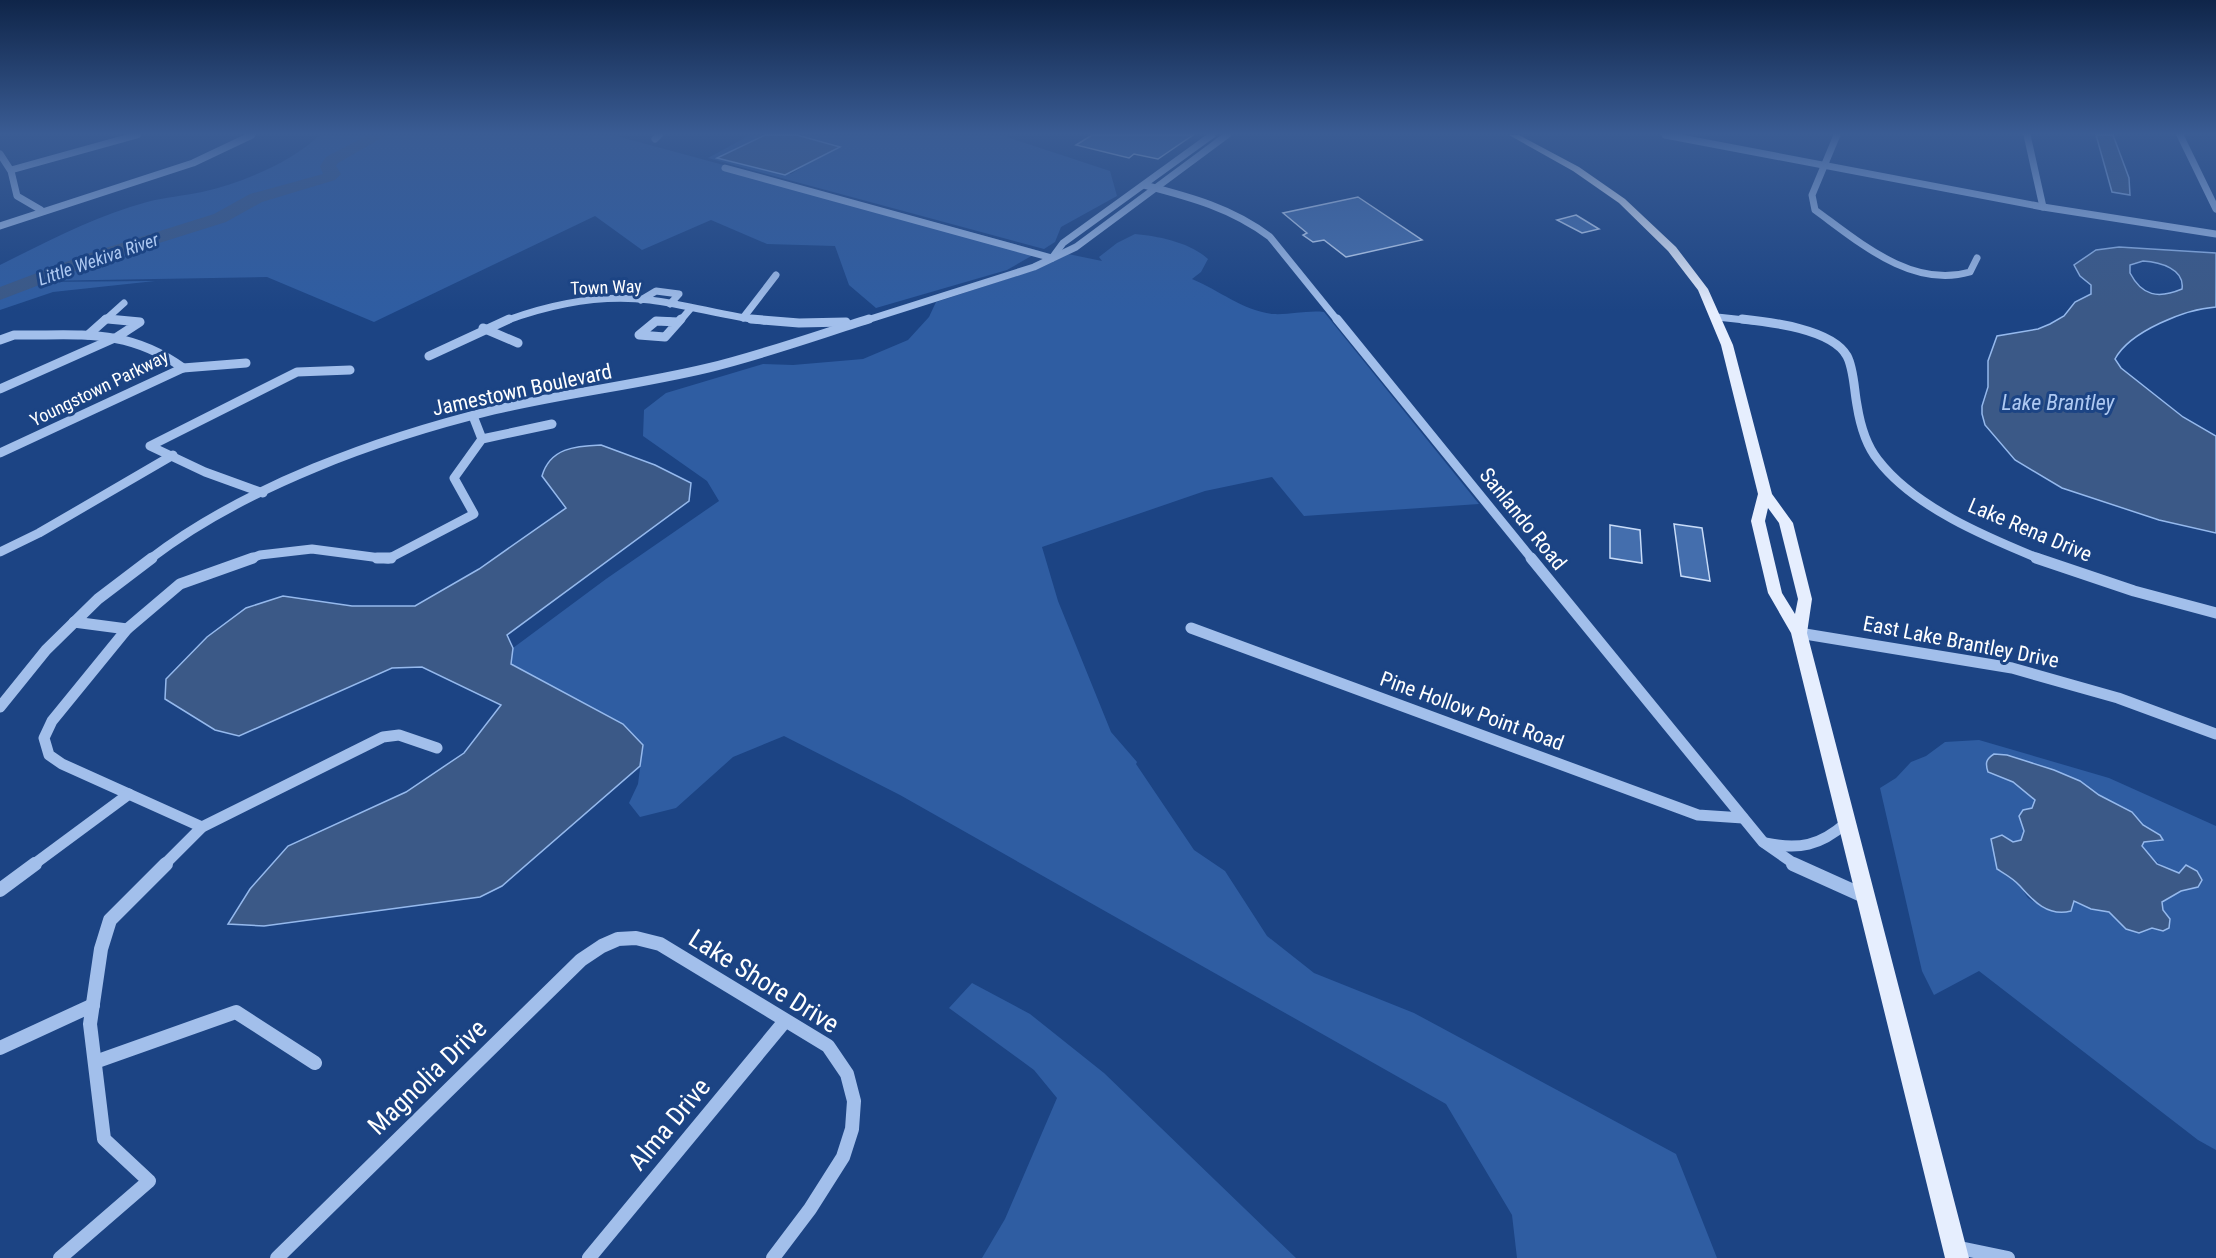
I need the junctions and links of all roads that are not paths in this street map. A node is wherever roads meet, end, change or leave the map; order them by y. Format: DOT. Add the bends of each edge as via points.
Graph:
graph roads {
  1 [pos="14,194"];
  2 [pos="92,194"];
  3 [pos="818,194"];
  4 [pos="1131,194"];
  5 [pos="1147,194"];
  6 [pos="1177,194"];
  7 [pos="1611,194"];
  8 [pos="1812,194"];
  9 [pos="1973,194"];
  10 [pos="2040,194"];
  11 [pos="2209,194"];
  12 [pos="2043,207"];
  13 [pos="2216,209"];
  14 [pos="41,210"];
  15 [pos="0,226"];
  16 [pos="2216,234"];
  17 [pos="1052,258"];
  18 [pos="1977,258"];
  19 [pos="776,275"];
  20 [pos="641,300"];
  21 [pos="124,303"];
  22 [pos="670,304"];
  23 [pos="692,308"];
  24 [pos="1716,317"];
  25 [pos="743,318"];
  26 [pos="105,319"];
  27 [pos="867,320"];
  28 [pos="678,322"];
  29 [pos="793,323"];
  30 [pos="483,328"];
  31 [pos="88,335"];
  32 [pos="117,337"];
  33 [pos="808,339"];
  34 [pos="0,340"];
  35 [pos="518,343"];
  36 [pos="429,356"];
  37 [pos="246,363"];
  38 [pos="183,368"];
  39 [pos="350,370"];
  40 [pos="0,389"];
  41 [pos="473,416"];
  42 [pos="552,424"];
  43 [pos="482,440"];
  44 [pos="0,453"];
  45 [pos="173,455"];
  46 [pos="263,493"];
  47 [pos="1766,494"];
  48 [pos="0,552"];
  49 [pos="2216,613"];
  50 [pos="74,622"];
  51 [pos="1191,628"];
  52 [pos="127,629"];
  53 [pos="1799,633"];
  54 [pos="0,707"];
  55 [pos="2216,734"];
  56 [pos="437,748"];
  57 [pos="129,794"];
  58 [pos="1743,818"];
  59 [pos="1846,823"];
  60 [pos="202,827"];
  61 [pos="1763,842"];
  62 [pos="0,890"];
  63 [pos="1864,896"];
  64 [pos="616,937"];
  65 [pos="93,1005"];
  66 [pos="785,1021"];
  67 [pos="0,1048"];
  68 [pos="95,1062"];
  69 [pos="315,1063"];
  70 [pos="1956,1252"];
  71 [pos="60,1258"];
  72 [pos="277,1258"];
  73 [pos="589,1258"];
  74 [pos="773,1258"];
  75 [pos="2008,1258"];
  1 -- 14 [label="street"];
  2 -- 14 [label="street"];
  3 -- 17 [label="street"];
  4 -- 17 [label="street, Jamestown Boulevard" via="1063,243"];
  5 -- 17 [label="street, Jamestown Boulevard" via="1076,247"];
  6 -- 58 [label="street, Sanlando Road" via="1237,213 1270,237"];
  7 -- 24 [label="main road" via="1642,218 1687,267"];
  8 -- 18 [label="street" via="1815,210 1875,254 1911,270 1955,277 1970,272"];
  9 -- 12 [label="street"];
  10 -- 12 [label="street"];
  11 -- 13 [label="street"];
  12 -- 16 [label="street"];
  14 -- 15 [label="street"];
  17 -- 27 [label="street, Jamestown Boulevard" via="975,287"];
  19 -- 25 [label="street"];
  20 -- 22 [label="street, Town Way"];
  20 -- 22 [label="street" via="656,291 679,294"];
  20 -- 30 [label="street, Town Way" via="567,302"];
  21 -- 26 [label="street"];
  22 -- 23 [label="street, Town Way"];
  23 -- 25 [label="street, Town Way"];
  23 -- 28 [label="street"];
  24 -- 47 [label="main road"];
  24 -- 49 [label="street, Lake Rena Drive" via="1758,321 1835,343 1848,357 1861,431 1869,452 1896,479 1943,511 2034,556 2109,583"];
  25 -- 29 [label="street, Town Way"];
  26 -- 31 [label="street"];
  26 -- 32 [label="street" via="140,322"];
  27 -- 29 [label="street, Town Way"];
  27 -- 33 [label="street, Jamestown Boulevard"];
  28 -- 28 [label="street" via="649,322 639,335 665,337"];
  29 -- 33 [label="street"];
  30 -- 35 [label="street"];
  30 -- 36 [label="street, Town Way"];
  31 -- 32 [label="street, Youngstown Parkway"];
  31 -- 34 [label="street, Youngstown Parkway" via="14,335"];
  32 -- 38 [label="street, Youngstown Parkway" via="164,354"];
  32 -- 40 [label="street"];
  33 -- 41 [label="street, Jamestown Boulevard" via="711,367"];
  37 -- 38 [label="street"];
  38 -- 44 [label="street, Youngstown Parkway"];
  39 -- 45 [label="street" via="297,372 150,446"];
  41 -- 43 [label="street"];
  41 -- 46 [label="street, Jamestown Boulevard" via="366,448"];
  42 -- 43 [label="street"];
  43 -- 52 [label="street" via="454,478 474,514 388,559 312,549 249,558 180,584"];
  45 -- 46 [label="street" via="205,472"];
  45 -- 48 [label="street"];
  46 -- 50 [label="street, Jamestown Boulevard" via="207,522 155,556"];
  47 -- 53 [label="main road" via="1786,523 1805,599"];
  47 -- 53 [label="main road" via="1758,521 1775,593"];
  50 -- 52 [label="street"];
  50 -- 54 [label="street, Jamestown Boulevard"];
  51 -- 58 [label="street, Pine Hollow Point Road" via="1698,815"];
  52 -- 57 [label="street" via="52,721 44,738 49,755 62,764"];
  53 -- 55 [label="street, East Lake Brantley Drive" via="2012,668 2118,698"];
  53 -- 59 [label="main road"];
  56 -- 60 [label="street" via="399,735 383,737"];
  57 -- 60 [label="street"];
  57 -- 62 [label="street"];
  58 -- 61 [label="street, Sanlando Road"];
  59 -- 61 [label="street" via="1827,840 1808,848 1785,848"];
  59 -- 63 [label="main road"];
  60 -- 65 [label="street" via="110,920 101,949"];
  61 -- 63 [label="street, Sanlando Road" via="1799,868"];
  63 -- 70 [label="main road"];
  64 -- 66 [label="street, Lake Shore Drive" via="637,937 660,944"];
  64 -- 72 [label="street, Magnolia Drive" via="581,960"];
  65 -- 67 [label="street"];
  65 -- 68 [label="street" via="90,1024"];
  66 -- 73 [label="street, Alma Drive"];
  66 -- 74 [label="street, Lake Shore Drive" via="828,1046 843,1062 856,1105 854,1128 828,1185"];
  68 -- 69 [label="street" via="236,1012"];
  68 -- 71 [label="street" via="104,1139 149,1180"];
  70 -- 75 [label="street"];
}
